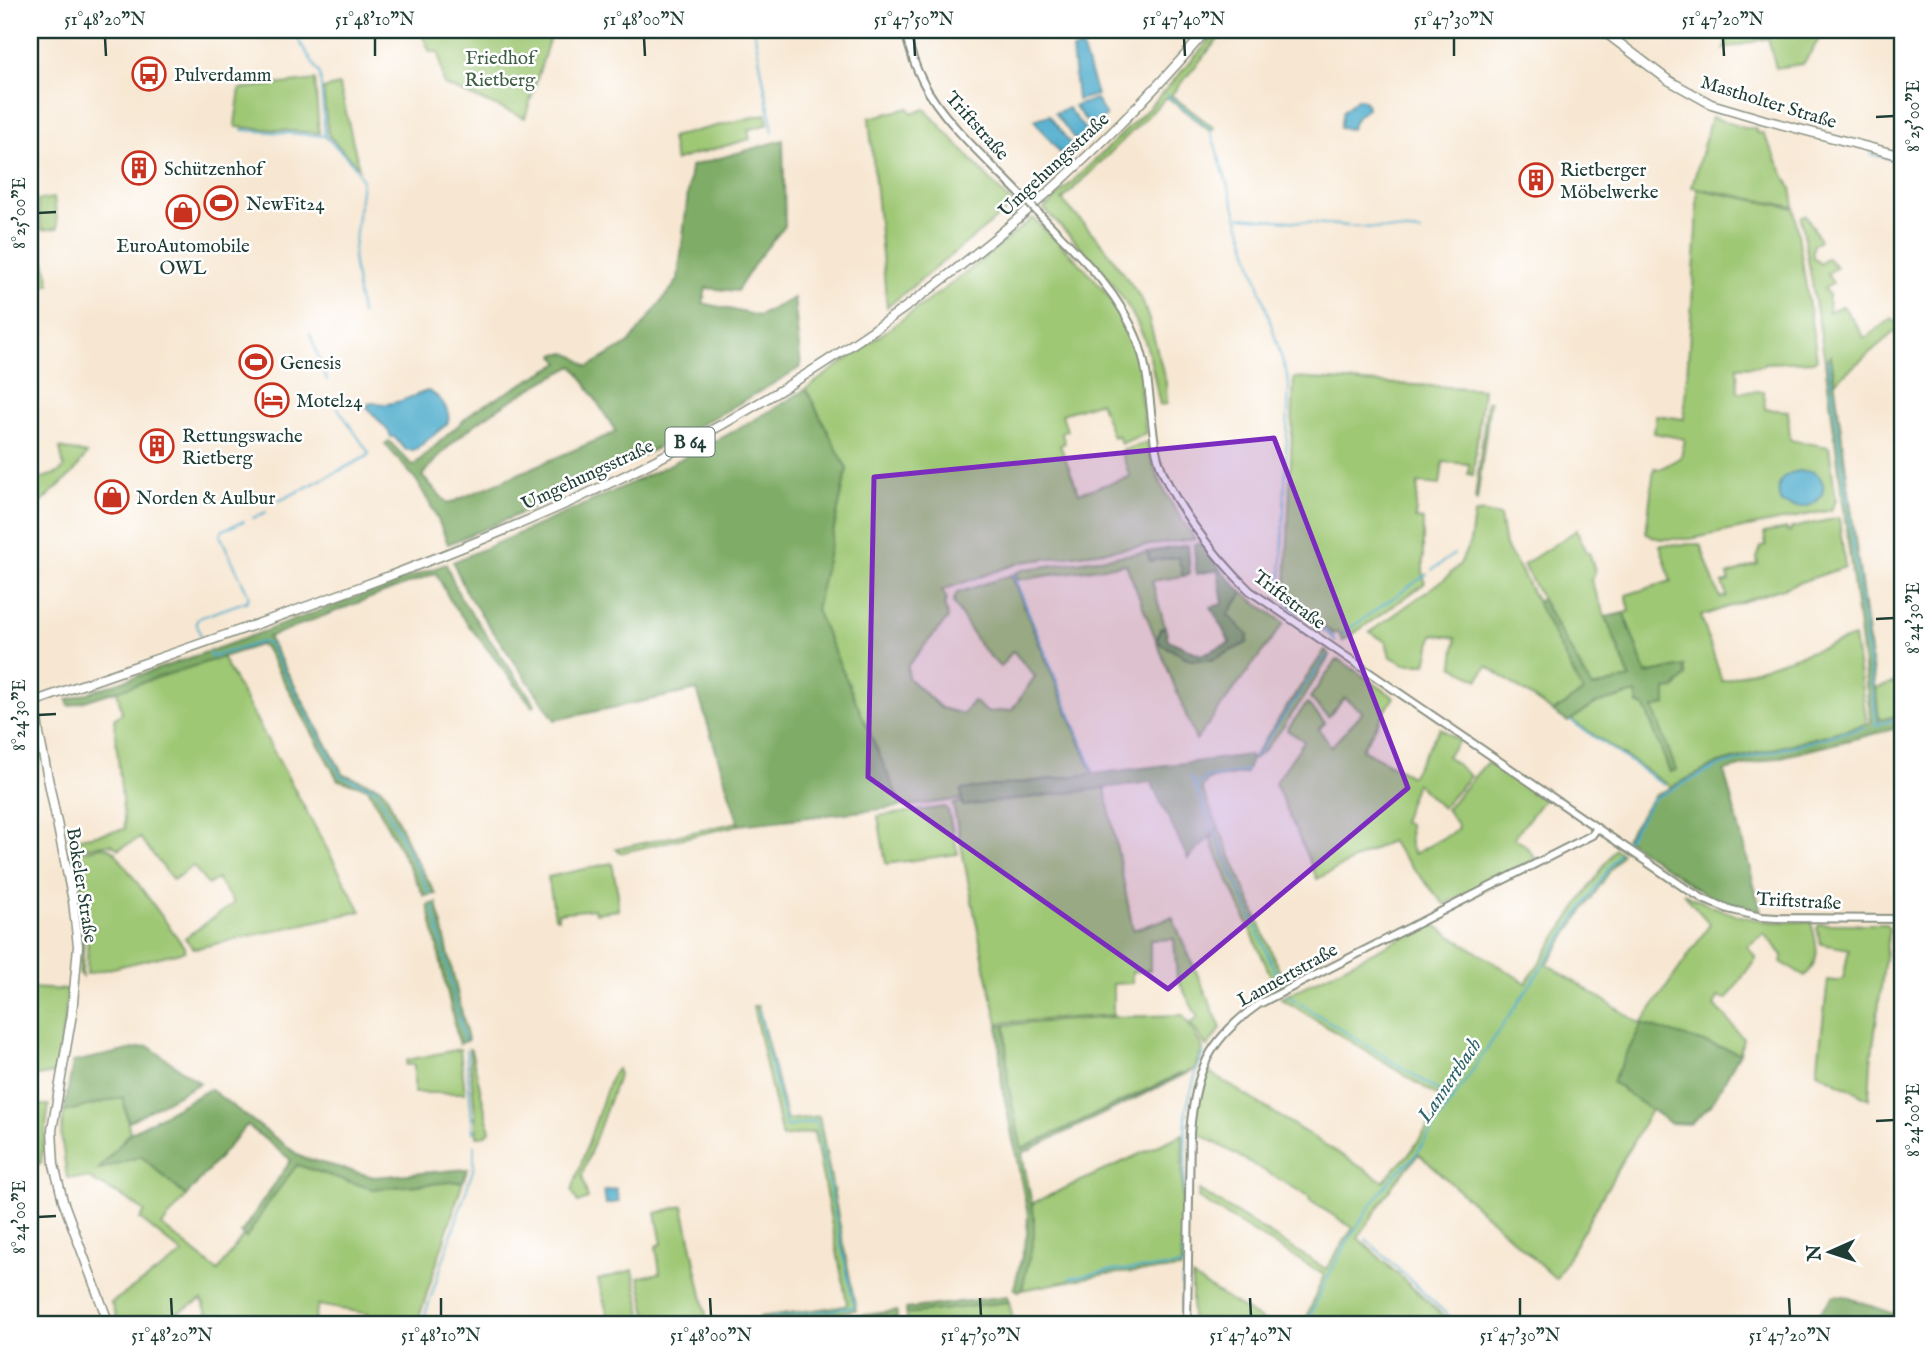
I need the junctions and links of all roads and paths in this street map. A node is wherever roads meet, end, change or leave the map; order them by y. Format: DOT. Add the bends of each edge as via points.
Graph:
graph roads {
  1 [pos="905,30"];
  2 [pos="1207,30"];
  3 [pos="1602,30"];
  4 [pos="1902,156"];
  5 [pos="30,690"];
  6 [pos="32,702"];
  7 [pos="30,716"];
  8 [pos="39,734"];
  9 [pos="1597,828"];
  10 [pos="1902,919"];
  11 [pos="109,1324"];
  12 [pos="1187,1324"];
  1 -- 9 [label="street, Triftstraße, bridge" via="912,59 940,110 1105,283 1119,304 1149,380 1161,468 1180,505 1226,567 1280,613"];
  2 -- 6 [label="main road, Umgehungsstraße / B 64" via="1098,147 984,248 898,314 756,405 575,499 451,552 336,597"];
  3 -- 4 [label="main road, Mastholter Straße" via="1668,80 1711,104"];
  5 -- 6 [label="street"];
  6 -- 8 [label="main road, Bokeler Straße"];
  7 -- 8 [label="main road, Bokeler Straße"];
  8 -- 11 [label="main road, Bokeler Straße" via="78,946 72,1014 53,1121 54,1165"];
  9 -- 10 [label="street, Triftstraße" via="1685,888 1728,909 1777,918"];
  9 -- 12 [label="street, Lannertstraße" via="1592,835 1259,1004 1224,1032 1202,1069 1192,1105"];
}
